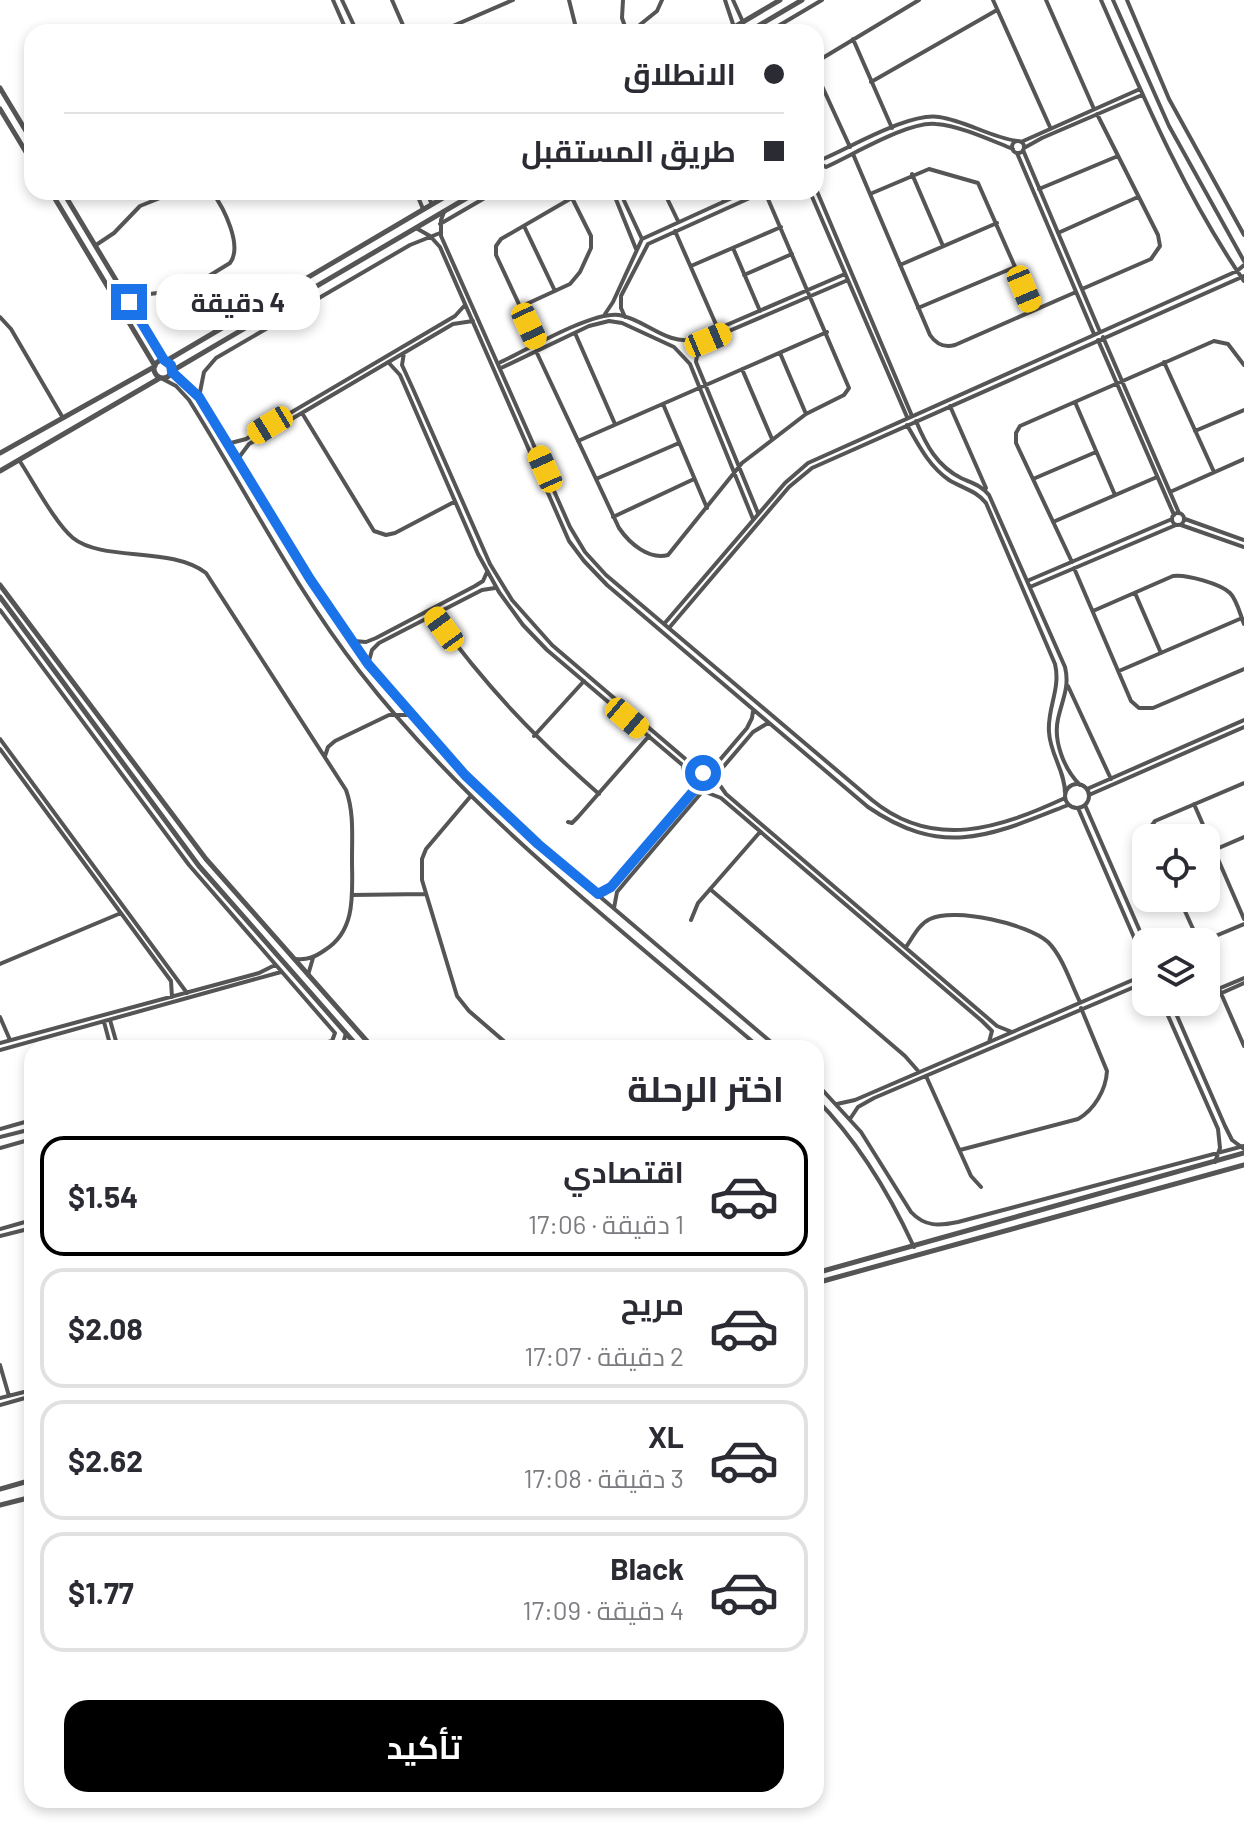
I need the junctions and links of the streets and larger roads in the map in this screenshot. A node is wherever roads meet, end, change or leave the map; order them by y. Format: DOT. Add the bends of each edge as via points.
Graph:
graph roads {
  1 [pos="333,0"];
  2 [pos="352,0"];
  3 [pos="392,0"];
  4 [pos="513,0"];
  5 [pos="569,0"];
  6 [pos="623,0"];
  7 [pos="662,0"];
  8 [pos="725,0"];
  9 [pos="733,0"];
  10 [pos="780,0"];
  11 [pos="802,0"];
  12 [pos="822,0"];
  13 [pos="919,0"];
  14 [pos="993,0"];
  15 [pos="1046,0"];
  16 [pos="1101,0"];
  17 [pos="1113,0"];
  18 [pos="1127,0"];
  19 [pos="343,2"];
  20 [pos="498,3"];
  21 [pos="997,10"];
  22 [pos="743,22"];
  23 [pos="763,23"];
  24 [pos="344,24"];
  25 [pos="353,24"];
  26 [pos="402,24"];
  27 [pos="455,24"];
  28 [pos="575,24"];
  29 [pos="625,24"];
  30 [pos="640,24"];
  31 [pos="733,24"];
  32 [pos="739,24"];
  33 [pos="782,24"];
  34 [pos="852,39"];
  35 [pos="824,57"];
  36 [pos="871,82"];
  37 [pos="0,88"];
  38 [pos="824,90"];
  39 [pos="1141,92"];
  40 [pos="0,109"];
  41 [pos="1096,111"];
  42 [pos="1050,127"];
  43 [pos="24,128"];
  44 [pos="892,128"];
  45 [pos="1019,141"];
  46 [pos="850,147"];
  47 [pos="24,149"];
  48 [pos="1024,149"];
  49 [pos="1015,151"];
  50 [pos="853,154"];
  51 [pos="1118,156"];
  52 [pos="824,158"];
  53 [pos="826,167"];
  54 [pos="912,174"];
  55 [pos="1039,189"];
  56 [pos="870,194"];
  57 [pos="1138,197"];
  58 [pos="56,200"];
  59 [pos="69,200"];
  60 [pos="155,200"];
  61 [pos="216,200"];
  62 [pos="419,200"];
  63 [pos="430,200"];
  64 [pos="439,200"];
  65 [pos="464,200"];
  66 [pos="481,200"];
  67 [pos="569,200"];
  68 [pos="573,200"];
  69 [pos="618,200"];
  70 [pos="622,200"];
  71 [pos="668,200"];
  72 [pos="746,200"];
  73 [pos="768,200"];
  74 [pos="813,200"];
  75 [pos="821,200"];
  76 [pos="724,201"];
  77 [pos="432,204"];
  78 [pos="423,209"];
  79 [pos="624,209"];
  80 [pos="444,212"];
  81 [pos="678,221"];
  82 [pos="997,223"];
  83 [pos="440,224"];
  84 [pos="524,226"];
  85 [pos="832,226"];
  86 [pos="781,227"];
  87 [pos="416,228"];
  88 [pos="826,229"];
  89 [pos="675,231"];
  90 [pos="440,233"];
  91 [pos="1058,233"];
  92 [pos="1244,235"];
  93 [pos="430,236"];
  94 [pos="642,239"];
  95 [pos="95,245"];
  96 [pos="943,246"];
  97 [pos="733,248"];
  98 [pos="636,249"];
  99 [pos="792,254"];
  100 [pos="1244,263"];
  101 [pos="899,265"];
  102 [pos="691,266"];
  103 [pos="1015,267"];
  104 [pos="744,275"];
  105 [pos="1242,276"];
  106 [pos="847,277"];
  107 [pos="1079,290"];
  108 [pos="555,291"];
  109 [pos="810,293"];
  110 [pos="129,302"];
  111 [pos="465,305"];
  112 [pos="520,307"];
  113 [pos="918,308"];
  114 [pos="1034,310"];
  115 [pos="760,311"];
  116 [pos="603,315"];
  117 [pos="0,317"];
  118 [pos="625,317"];
  119 [pos="452,321"];
  120 [pos="473,321"];
  121 [pos="718,329"];
  122 [pos="148,332"];
  123 [pos="827,332"];
  124 [pos="575,333"];
  125 [pos="1097,333"];
  126 [pos="138,338"];
  127 [pos="1101,338"];
  128 [pos="538,345"];
  129 [pos="536,351"];
  130 [pos="404,353"];
  131 [pos="780,353"];
  132 [pos="165,360"];
  133 [pos="388,362"];
  134 [pos="1164,362"];
  135 [pos="1244,365"];
  136 [pos="154,366"];
  137 [pos="500,366"];
  138 [pos="742,369"];
  139 [pos="172,372"];
  140 [pos="402,373"];
  141 [pos="161,378"];
  142 [pos="1119,382"];
  143 [pos="706,385"];
  144 [pos="700,388"];
  145 [pos="199,397"];
  146 [pos="1075,402"];
  147 [pos="663,404"];
  148 [pos="950,406"];
  149 [pos="1244,410"];
  150 [pos="302,413"];
  151 [pos="806,414"];
  152 [pos="910,417"];
  153 [pos="63,418"];
  154 [pos="916,421"];
  155 [pos="615,424"];
  156 [pos="525,425"];
  157 [pos="907,425"];
  158 [pos="519,427"];
  159 [pos="1195,431"];
  160 [pos="772,439"];
  161 [pos="578,441"];
  162 [pos="248,442"];
  163 [pos="679,443"];
  164 [pos="227,444"];
  165 [pos="1096,452"];
  166 [pos="0,453"];
  167 [pos="19,459"];
  168 [pos="1244,459"];
  169 [pos="237,460"];
  170 [pos="739,466"];
  171 [pos="0,471"];
  172 [pos="735,472"];
  173 [pos="1214,472"];
  174 [pos="1157,477"];
  175 [pos="596,479"];
  176 [pos="694,479"];
  177 [pos="1033,479"];
  178 [pos="1170,492"];
  179 [pos="989,495"];
  180 [pos="1115,495"];
  181 [pos="454,502"];
  182 [pos="707,508"];
  183 [pos="758,513"];
  184 [pos="1175,516"];
  185 [pos="613,517"];
  186 [pos="753,519"];
  187 [pos="1185,519"];
  188 [pos="1053,522"];
  189 [pos="1178,525"];
  190 [pos="1005,530"];
  191 [pos="999,532"];
  192 [pos="1244,540"];
  193 [pos="1244,547"];
  194 [pos="1073,565"];
  195 [pos="487,572"];
  196 [pos="612,580"];
  197 [pos="1028,584"];
  198 [pos="0,585"];
  199 [pos="607,585"];
  200 [pos="496,588"];
  201 [pos="474,591"];
  202 [pos="1135,593"];
  203 [pos="0,597"];
  204 [pos="0,610"];
  205 [pos="1093,611"];
  206 [pos="434,615"];
  207 [pos="1043,617"];
  208 [pos="1036,619"];
  209 [pos="1243,621"];
  210 [pos="667,626"];
  211 [pos="382,638"];
  212 [pos="352,641"];
  213 [pos="1161,653"];
  214 [pos="368,664"];
  215 [pos="575,669"];
  216 [pos="1244,669"];
  217 [pos="1118,671"];
  218 [pos="584,681"];
  219 [pos="1067,684"];
  220 [pos="398,700"];
  221 [pos="752,709"];
  222 [pos="392,713"];
  223 [pos="410,715"];
  224 [pos="1244,720"];
  225 [pos="768,723"];
  226 [pos="1244,727"];
  227 [pos="747,728"];
  228 [pos="753,732"];
  229 [pos="534,736"];
  230 [pos="649,736"];
  231 [pos="0,739"];
  232 [pos="0,749"];
  233 [pos="325,756"];
  234 [pos="688,765"];
  235 [pos="708,774"];
  236 [pos="714,777"];
  237 [pos="1111,779"];
  238 [pos="848,781"];
  239 [pos="1244,783"];
  240 [pos="1080,785"];
  241 [pos="844,786"];
  242 [pos="697,787"];
  243 [pos="703,791"];
  244 [pos="1088,792"];
  245 [pos="599,794"];
  246 [pos="1065,795"];
  247 [pos="470,797"];
  248 [pos="726,798"];
  249 [pos="1194,804"];
  250 [pos="1068,805"];
  251 [pos="1085,805"];
  252 [pos="1078,808"];
  253 [pos="57,816"];
  254 [pos="52,820"];
  255 [pos="568,822"];
  256 [pos="1152,824"];
  257 [pos="1203,824"];
  258 [pos="760,832"];
  259 [pos="1244,837"];
  260 [pos="1220,847"];
  261 [pos="1220,864"];
  262 [pos="568,869"];
  263 [pos="621,876"];
  264 [pos="560,878"];
  265 [pos="627,880"];
  266 [pos="710,889"];
  267 [pos="426,894"];
  268 [pos="598,894"];
  269 [pos="352,895"];
  270 [pos="614,908"];
  271 [pos="121,913"];
  272 [pos="255,916"];
  273 [pos="691,920"];
  274 [pos="248,922"];
  275 [pos="1244,922"];
  276 [pos="266,928"];
  277 [pos="1139,928"];
  278 [pos="1132,933"];
  279 [pos="1220,933"];
  280 [pos="259,935"];
  281 [pos="906,948"];
  282 [pos="294,958"];
  283 [pos="313,958"];
  284 [pos="0,964"];
  285 [pos="275,965"];
  286 [pos="281,972"];
  287 [pos="171,975"];
  288 [pos="308,975"];
  289 [pos="1244,980"];
  290 [pos="1132,982"];
  291 [pos="1132,984"];
  292 [pos="1129,985"];
  293 [pos="1220,991"];
  294 [pos="187,993"];
  295 [pos="172,997"];
  296 [pos="1080,1005"];
  297 [pos="1168,1016"];
  298 [pos="1177,1016"];
  299 [pos="0,1017"];
  300 [pos="984,1018"];
  301 [pos="107,1021"];
  302 [pos="757,1030"];
  303 [pos="1012,1032"];
  304 [pos="346,1033"];
  305 [pos="1242,1037"];
  306 [pos="749,1039"];
  307 [pos="10,1040"];
  308 [pos="37,1040"];
  309 [pos="110,1040"];
  310 [pos="115,1040"];
  311 [pos="332,1040"];
  312 [pos="344,1040"];
  313 [pos="352,1040"];
  314 [pos="366,1040"];
  315 [pos="503,1040"];
  316 [pos="769,1040"];
  317 [pos="989,1042"];
  318 [pos="0,1043"];
  319 [pos="24,1043"];
  320 [pos="1244,1046"];
  321 [pos="0,1050"];
  322 [pos="919,1072"];
  323 [pos="926,1076"];
  324 [pos="824,1091"];
  325 [pos="873,1096"];
  326 [pos="837,1104"];
  327 [pos="824,1108"];
  328 [pos="850,1119"];
  329 [pos="24,1122"];
  330 [pos="16,1125"];
  331 [pos="0,1129"];
  332 [pos="24,1131"];
  333 [pos="19,1132"];
  334 [pos="0,1137"];
  335 [pos="24,1141"];
  336 [pos="0,1148"];
  337 [pos="1243,1149"];
  338 [pos="960,1150"];
  339 [pos="1219,1153"];
  340 [pos="1215,1162"];
  341 [pos="1244,1165"];
  342 [pos="981,1187"];
  343 [pos="1128,1187"];
  344 [pos="1138,1194"];
  345 [pos="1085,1199"];
  346 [pos="1097,1206"];
  347 [pos="908,1207"];
  348 [pos="898,1213"];
  349 [pos="24,1222"];
  350 [pos="0,1229"];
  351 [pos="24,1230"];
  352 [pos="0,1236"];
  353 [pos="914,1247"];
  354 [pos="824,1271"];
  355 [pos="824,1281"];
  356 [pos="0,1365"];
  357 [pos="24,1395"];
  358 [pos="9,1396"];
  359 [pos="24,1396"];
  360 [pos="0,1398"];
  361 [pos="0,1405"];
  362 [pos="24,1482"];
  363 [pos="0,1489"];
  364 [pos="24,1499"];
  365 [pos="0,1505"];
  1 -- 24 [label="street"];
  2 -- 19 [label="street"];
  3 -- 26 [label="street"];
  4 -- 20 [label="street"];
  5 -- 28 [label="street"];
  6 -- 29 [label="street"];
  7 -- 30 [label="street"];
  8 -- 31 [label="street"];
  9 -- 22 [label="street"];
  10 -- 22 [label="street"];
  11 -- 23 [label="street"];
  12 -- 33 [label="street"];
  13 -- 34 [label="street"];
  14 -- 21 [label="street"];
  15 -- 41 [label="street"];
  16 -- 39 [label="street"];
  17 -- 100 [label="street" via="1169,126"];
  18 -- 92 [label="street" via="1169,99"];
  19 -- 25 [label="street"];
  20 -- 27 [label="street"];
  21 -- 36 [label="street"];
  21 -- 42 [label="street"];
  22 -- 32 [label="street"];
  34 -- 35 [label="street"];
  34 -- 36 [label="street"];
  36 -- 44 [label="street"];
  37 -- 43 [label="street"];
  38 -- 46 [label="street"];
  39 -- 41 [label="street"];
  39 -- 105 [label="street" via="1181,174"];
  40 -- 47 [label="street"];
  41 -- 42 [label="street"];
  41 -- 48 [label="street"];
  41 -- 51 [label="street"];
  42 -- 45 [label="street"];
  44 -- 45 [label="street" via="933,116"];
  44 -- 46 [label="street"];
  45 -- 48 [label="street"];
  45 -- 49 [label="street" via="1013,144"];
  46 -- 52 [label="street"];
  48 -- 49 [label="street"];
  48 -- 55 [label="street"];
  49 -- 50 [label="street" via="928,123"];
  49 -- 107 [label="street"];
  50 -- 53 [label="street"];
  50 -- 56 [label="street"];
  51 -- 55 [label="street"];
  51 -- 57 [label="street"];
  54 -- 56 [label="street"];
  54 -- 82 [label="street" via="933,169 975,181"];
  54 -- 96 [label="street"];
  55 -- 91 [label="street"];
  56 -- 101 [label="street"];
  57 -- 91 [label="street"];
  57 -- 107 [label="street" via="1160,240 1159,251"];
  58 -- 126 [label="street"];
  59 -- 95 [label="street"];
  60 -- 95 [label="street" via="140,206"];
  61 -- 110 [label="street" via="237,249 230,263 186,290"];
  62 -- 78 [label="street"];
  63 -- 77 [label="street"];
  64 -- 77 [label="street"];
  65 -- 80 [label="street"];
  66 -- 83 [label="street"];
  67 -- 84 [label="street"];
  68 -- 108 [label="street" via="591,244 576,279"];
  69 -- 79 [label="street"];
  70 -- 79 [label="street"];
  71 -- 81 [label="street"];
  72 -- 89 [label="street"];
  73 -- 86 [label="street"];
  74 -- 88 [label="street"];
  75 -- 85 [label="street"];
  76 -- 81 [label="street"];
  77 -- 78 [label="street"];
  78 -- 132 [label="street"];
  79 -- 94 [label="street"];
  79 -- 98 [label="street"];
  80 -- 83 [label="street"];
  80 -- 87 [label="street"];
  81 -- 94 [label="street"];
  82 -- 96 [label="street"];
  82 -- 103 [label="street"];
  83 -- 90 [label="street"];
  84 -- 108 [label="street"];
  84 -- 112 [label="street" via="495,248"];
  85 -- 88 [label="street"];
  85 -- 152 [label="street"];
  86 -- 97 [label="street"];
  86 -- 99 [label="street"];
  87 -- 93 [label="street"];
  87 -- 139 [label="street"];
  88 -- 106 [label="street"];
  89 -- 102 [label="street"];
  89 -- 118 [label="street" via="643,250 621,296"];
  90 -- 93 [label="street"];
  90 -- 137 [label="street"];
  91 -- 107 [label="street"];
  93 -- 111 [label="street"];
  93 -- 145 [label="street" via="216,358 204,372"];
  94 -- 98 [label="street"];
  95 -- 110 [label="street"];
  96 -- 101 [label="street"];
  97 -- 102 [label="street"];
  97 -- 104 [label="street"];
  98 -- 116 [label="street"];
  99 -- 104 [label="street"];
  99 -- 109 [label="street"];
  100 -- 105 [label="street"];
  101 -- 113 [label="street"];
  102 -- 121 [label="street"];
  103 -- 113 [label="street"];
  103 -- 114 [label="street"];
  104 -- 115 [label="street"];
  105 -- 125 [label="street"];
  105 -- 127 [label="street"];
  106 -- 109 [label="street"];
  106 -- 152 [label="street"];
  107 -- 114 [label="street"];
  107 -- 125 [label="street"];
  108 -- 112 [label="street"];
  109 -- 115 [label="street"];
  109 -- 123 [label="street"];
  109 -- 143 [label="street" via="702,344 696,362"];
  110 -- 122 [label="street"];
  111 -- 119 [label="street"];
  111 -- 120 [label="street"];
  112 -- 128 [label="street"];
  113 -- 114 [label="street" via="933,340 947,346"];
  115 -- 121 [label="street"];
  116 -- 118 [label="street"];
  116 -- 128 [label="street"];
  117 -- 153 [label="street"];
  118 -- 121 [label="street" via="683,341"];
  119 -- 120 [label="street"];
  119 -- 130 [label="street"];
  119 -- 162 [label="street"];
  120 -- 158 [label="street"];
  122 -- 126 [label="street"];
  122 -- 132 [label="street"];
  123 -- 131 [label="street"];
  123 -- 151 [label="street" via="849,388"];
  124 -- 129 [label="street"];
  124 -- 144 [label="street" via="602,322 629,326 682,353"];
  124 -- 155 [label="street"];
  125 -- 152 [label="street"];
  126 -- 136 [label="street"];
  127 -- 142 [label="street"];
  127 -- 148 [label="street"];
  128 -- 137 [label="street"];
  129 -- 137 [label="street"];
  129 -- 161 [label="street"];
  130 -- 133 [label="street"];
  130 -- 140 [label="street"];
  131 -- 138 [label="street"];
  131 -- 151 [label="street"];
  132 -- 136 [label="street"];
  132 -- 139 [label="street"];
  133 -- 140 [label="street"];
  133 -- 150 [label="street"];
  134 -- 135 [label="street" via="1220,340"];
  134 -- 142 [label="street"];
  134 -- 159 [label="street"];
  136 -- 141 [label="street"];
  136 -- 153 [label="street"];
  137 -- 156 [label="street"];
  138 -- 143 [label="street"];
  138 -- 160 [label="street"];
  139 -- 141 [label="street"];
  139 -- 145 [label="street"];
  140 -- 181 [label="street"];
  140 -- 215 [label="street" via="497,576 530,622"];
  141 -- 167 [label="street"];
  141 -- 222 [label="street" via="189,400 307,595"];
  142 -- 146 [label="street"];
  142 -- 174 [label="street"];
  142 -- 178 [label="street"];
  143 -- 144 [label="street"];
  143 -- 170 [label="street"];
  144 -- 147 [label="street"];
  144 -- 172 [label="street"];
  145 -- 164 [label="street"];
  146 -- 165 [label="street"];
  146 -- 177 [label="street" via="1017,430 1016,443"];
  147 -- 155 [label="street"];
  147 -- 163 [label="street"];
  148 -- 154 [label="street"];
  148 -- 179 [label="street"];
  149 -- 159 [label="street"];
  150 -- 162 [label="street"];
  150 -- 181 [label="street" via="374,531 395,533"];
  151 -- 160 [label="street"];
  152 -- 183 [label="street" via="802,467"];
  153 -- 166 [label="street"];
  154 -- 157 [label="street"];
  154 -- 179 [label="street" via="939,461"];
  155 -- 161 [label="street"];
  156 -- 158 [label="street"];
  156 -- 196 [label="street" via="570,527"];
  157 -- 191 [label="street" via="934,467 984,500"];
  157 -- 210 [label="street" via="800,477"];
  158 -- 199 [label="street" via="569,541"];
  159 -- 173 [label="street"];
  160 -- 170 [label="street"];
  161 -- 175 [label="street"];
  162 -- 164 [label="street"];
  162 -- 169 [label="street"];
  163 -- 175 [label="street"];
  163 -- 176 [label="street"];
  164 -- 169 [label="street"];
  165 -- 177 [label="street"];
  165 -- 180 [label="street"];
  167 -- 171 [label="street"];
  167 -- 233 [label="street" via="81,543 181,560 206,573"];
  168 -- 173 [label="street"];
  169 -- 212 [label="street"];
  170 -- 172 [label="street"];
  170 -- 183 [label="street"];
  172 -- 182 [label="street"];
  172 -- 186 [label="street"];
  173 -- 178 [label="street"];
  174 -- 180 [label="street"];
  174 -- 184 [label="street"];
  175 -- 185 [label="street"];
  176 -- 182 [label="street"];
  176 -- 185 [label="street"];
  177 -- 188 [label="street"];
  178 -- 184 [label="street"];
  179 -- 190 [label="street"];
  180 -- 188 [label="street"];
  181 -- 195 [label="street"];
  182 -- 185 [label="street" via="663,557 633,544"];
  183 -- 186 [label="street"];
  184 -- 187 [label="street"];
  184 -- 189 [label="street"];
  184 -- 194 [label="street"];
  186 -- 210 [label="street"];
  187 -- 189 [label="street"];
  187 -- 192 [label="street"];
  188 -- 194 [label="street"];
  189 -- 193 [label="street"];
  189 -- 194 [label="street"];
  190 -- 191 [label="street"];
  190 -- 197 [label="street"];
  191 -- 208 [label="street"];
  194 -- 197 [label="street"];
  194 -- 205 [label="street"];
  195 -- 200 [label="street"];
  195 -- 201 [label="street"];
  196 -- 199 [label="street"];
  196 -- 210 [label="street"];
  197 -- 207 [label="street"];
  198 -- 272 [label="street" via="206,859"];
  199 -- 221 [label="street"];
  200 -- 201 [label="street"];
  200 -- 215 [label="street" via="536,639"];
  201 -- 206 [label="street"];
  201 -- 211 [label="street"];
  202 -- 205 [label="street"];
  202 -- 209 [label="street" via="1173,576 1188,576 1228,591"];
  202 -- 213 [label="street"];
  203 -- 274 [label="street" via="190,854"];
  204 -- 285 [label="street" via="189,865"];
  205 -- 217 [label="street"];
  206 -- 211 [label="street"];
  206 -- 229 [label="street"];
  207 -- 208 [label="street"];
  207 -- 219 [label="street"];
  208 -- 246 [label="street" via="1057,671 1049,731"];
  209 -- 213 [label="street"];
  210 -- 238 [label="street"];
  211 -- 212 [label="street"];
  211 -- 214 [label="street"];
  212 -- 214 [label="street"];
  213 -- 217 [label="street"];
  214 -- 220 [label="street"];
  215 -- 218 [label="street"];
  215 -- 234 [label="street"];
  216 -- 217 [label="street" via="1146,709 1131,701"];
  218 -- 229 [label="street"];
  218 -- 230 [label="street"];
  219 -- 237 [label="street"];
  219 -- 240 [label="street" via="1057,737"];
  220 -- 222 [label="street"];
  220 -- 223 [label="street"];
  221 -- 225 [label="street"];
  221 -- 227 [label="street"];
  222 -- 223 [label="street"];
  222 -- 233 [label="street" via="335,741"];
  222 -- 247 [label="street"];
  223 -- 262 [label="street" via="478,789"];
  224 -- 237 [label="street"];
  225 -- 228 [label="street"];
  225 -- 241 [label="street"];
  226 -- 244 [label="street"];
  227 -- 228 [label="street"];
  227 -- 235 [label="street"];
  228 -- 236 [label="street"];
  229 -- 245 [label="street"];
  230 -- 234 [label="street"];
  230 -- 245 [label="street"];
  231 -- 253 [label="street"];
  232 -- 254 [label="street"];
  233 -- 269 [label="street" via="351,807"];
  234 -- 235 [label="street"];
  234 -- 242 [label="street"];
  235 -- 242 [label="street"];
  236 -- 243 [label="street"];
  236 -- 248 [label="street"];
  237 -- 244 [label="street"];
  238 -- 241 [label="street"];
  238 -- 246 [label="street" via="901,818 947,830 999,825"];
  239 -- 249 [label="street"];
  240 -- 244 [label="street"];
  240 -- 246 [label="street" via="1072,785"];
  241 -- 250 [label="street" via="895,823 947,838 999,832"];
  242 -- 263 [label="street"];
  243 -- 248 [label="street"];
  243 -- 265 [label="street"];
  244 -- 251 [label="street"];
  245 -- 255 [label="street" via="574,822"];
  246 -- 250 [label="street"];
  247 -- 264 [label="street"];
  247 -- 267 [label="street" via="426,849 421,869"];
  248 -- 258 [label="street"];
  248 -- 281 [label="street"];
  249 -- 256 [label="street"];
  249 -- 257 [label="street"];
  250 -- 252 [label="street"];
  251 -- 252 [label="street"];
  251 -- 277 [label="street"];
  252 -- 278 [label="street"];
  253 -- 254 [label="street"];
  253 -- 287 [label="street"];
  254 -- 271 [label="street"];
  258 -- 266 [label="street"];
  258 -- 300 [label="street"];
  259 -- 260 [label="street"];
  261 -- 275 [label="street"];
  262 -- 264 [label="street"];
  262 -- 268 [label="street"];
  263 -- 265 [label="street"];
  263 -- 268 [label="street"];
  264 -- 306 [label="street"];
  265 -- 270 [label="street" via="617,892"];
  266 -- 273 [label="street"];
  266 -- 322 [label="street"];
  267 -- 269 [label="street"];
  267 -- 315 [label="street" via="457,996"];
  268 -- 270 [label="street"];
  269 -- 283 [label="street" via="345,931"];
  270 -- 302 [label="street"];
  271 -- 284 [label="street"];
  271 -- 287 [label="street"];
  272 -- 274 [label="street"];
  272 -- 276 [label="street"];
  274 -- 280 [label="street"];
  275 -- 279 [label="street"];
  276 -- 280 [label="street"];
  276 -- 282 [label="street"];
  280 -- 304 [label="street"];
  281 -- 296 [label="street" via="922,925 936,917 970,915 998,921 1049,943"];
  281 -- 300 [label="street"];
  282 -- 283 [label="street"];
  282 -- 288 [label="street"];
  283 -- 288 [label="street"];
  285 -- 286 [label="street"];
  285 -- 294 [label="street"];
  286 -- 301 [label="street"];
  286 -- 311 [label="street" via="335,1033"];
  287 -- 294 [label="street"];
  287 -- 295 [label="street"];
  288 -- 314 [label="street"];
  289 -- 293 [label="street"];
  290 -- 292 [label="street"];
  291 -- 292 [label="street"];
  292 -- 296 [label="street"];
  293 -- 305 [label="street"];
  294 -- 295 [label="street"];
  295 -- 307 [label="street"];
  296 -- 303 [label="street"];
  296 -- 323 [label="street"];
  296 -- 338 [label="street" via="1107,1071 1091,1110 1078,1119"];
  297 -- 339 [label="street" via="1218,1129"];
  298 -- 337 [label="street" via="1225,1126"];
  299 -- 307 [label="street"];
  300 -- 303 [label="street"];
  300 -- 317 [label="street" via="992,1031"];
  301 -- 308 [label="street"];
  301 -- 309 [label="street"];
  301 -- 310 [label="street"];
  302 -- 306 [label="street"];
  302 -- 316 [label="street"];
  303 -- 317 [label="street"];
  304 -- 312 [label="street"];
  304 -- 313 [label="street"];
  305 -- 320 [label="street"];
  307 -- 318 [label="street"];
  317 -- 322 [label="street"];
  319 -- 321 [label="street"];
  322 -- 325 [label="street"];
  323 -- 325 [label="street"];
  323 -- 338 [label="street"];
  324 -- 326 [label="street"];
  325 -- 326 [label="street"];
  325 -- 328 [label="street"];
  326 -- 328 [label="street"];
  327 -- 348 [label="street" via="860,1151"];
  328 -- 347 [label="street"];
  329 -- 330 [label="street"];
  330 -- 331 [label="street"];
  330 -- 333 [label="street"];
  332 -- 333 [label="street"];
  333 -- 334 [label="street"];
  335 -- 336 [label="street"];
  337 -- 339 [label="street"];
  337 -- 340 [label="street"];
  338 -- 342 [label="street"];
  339 -- 340 [label="street"];
  339 -- 347 [label="street" via="943,1225 921,1221"];
  340 -- 343 [label="street"];
  341 -- 344 [label="street"];
  343 -- 344 [label="street" via="1128,1193"];
  343 -- 345 [label="street"];
  344 -- 346 [label="street"];
  345 -- 346 [label="street" via="1097,1200"];
  345 -- 353 [label="street"];
  346 -- 355 [label="street"];
  347 -- 348 [label="street"];
  348 -- 353 [label="street"];
  349 -- 350 [label="street"];
  351 -- 352 [label="street"];
  353 -- 354 [label="street"];
  356 -- 358 [label="street"];
  357 -- 358 [label="street"];
  358 -- 360 [label="street"];
  359 -- 361 [label="street"];
  362 -- 363 [label="street"];
  364 -- 365 [label="street"];
}
